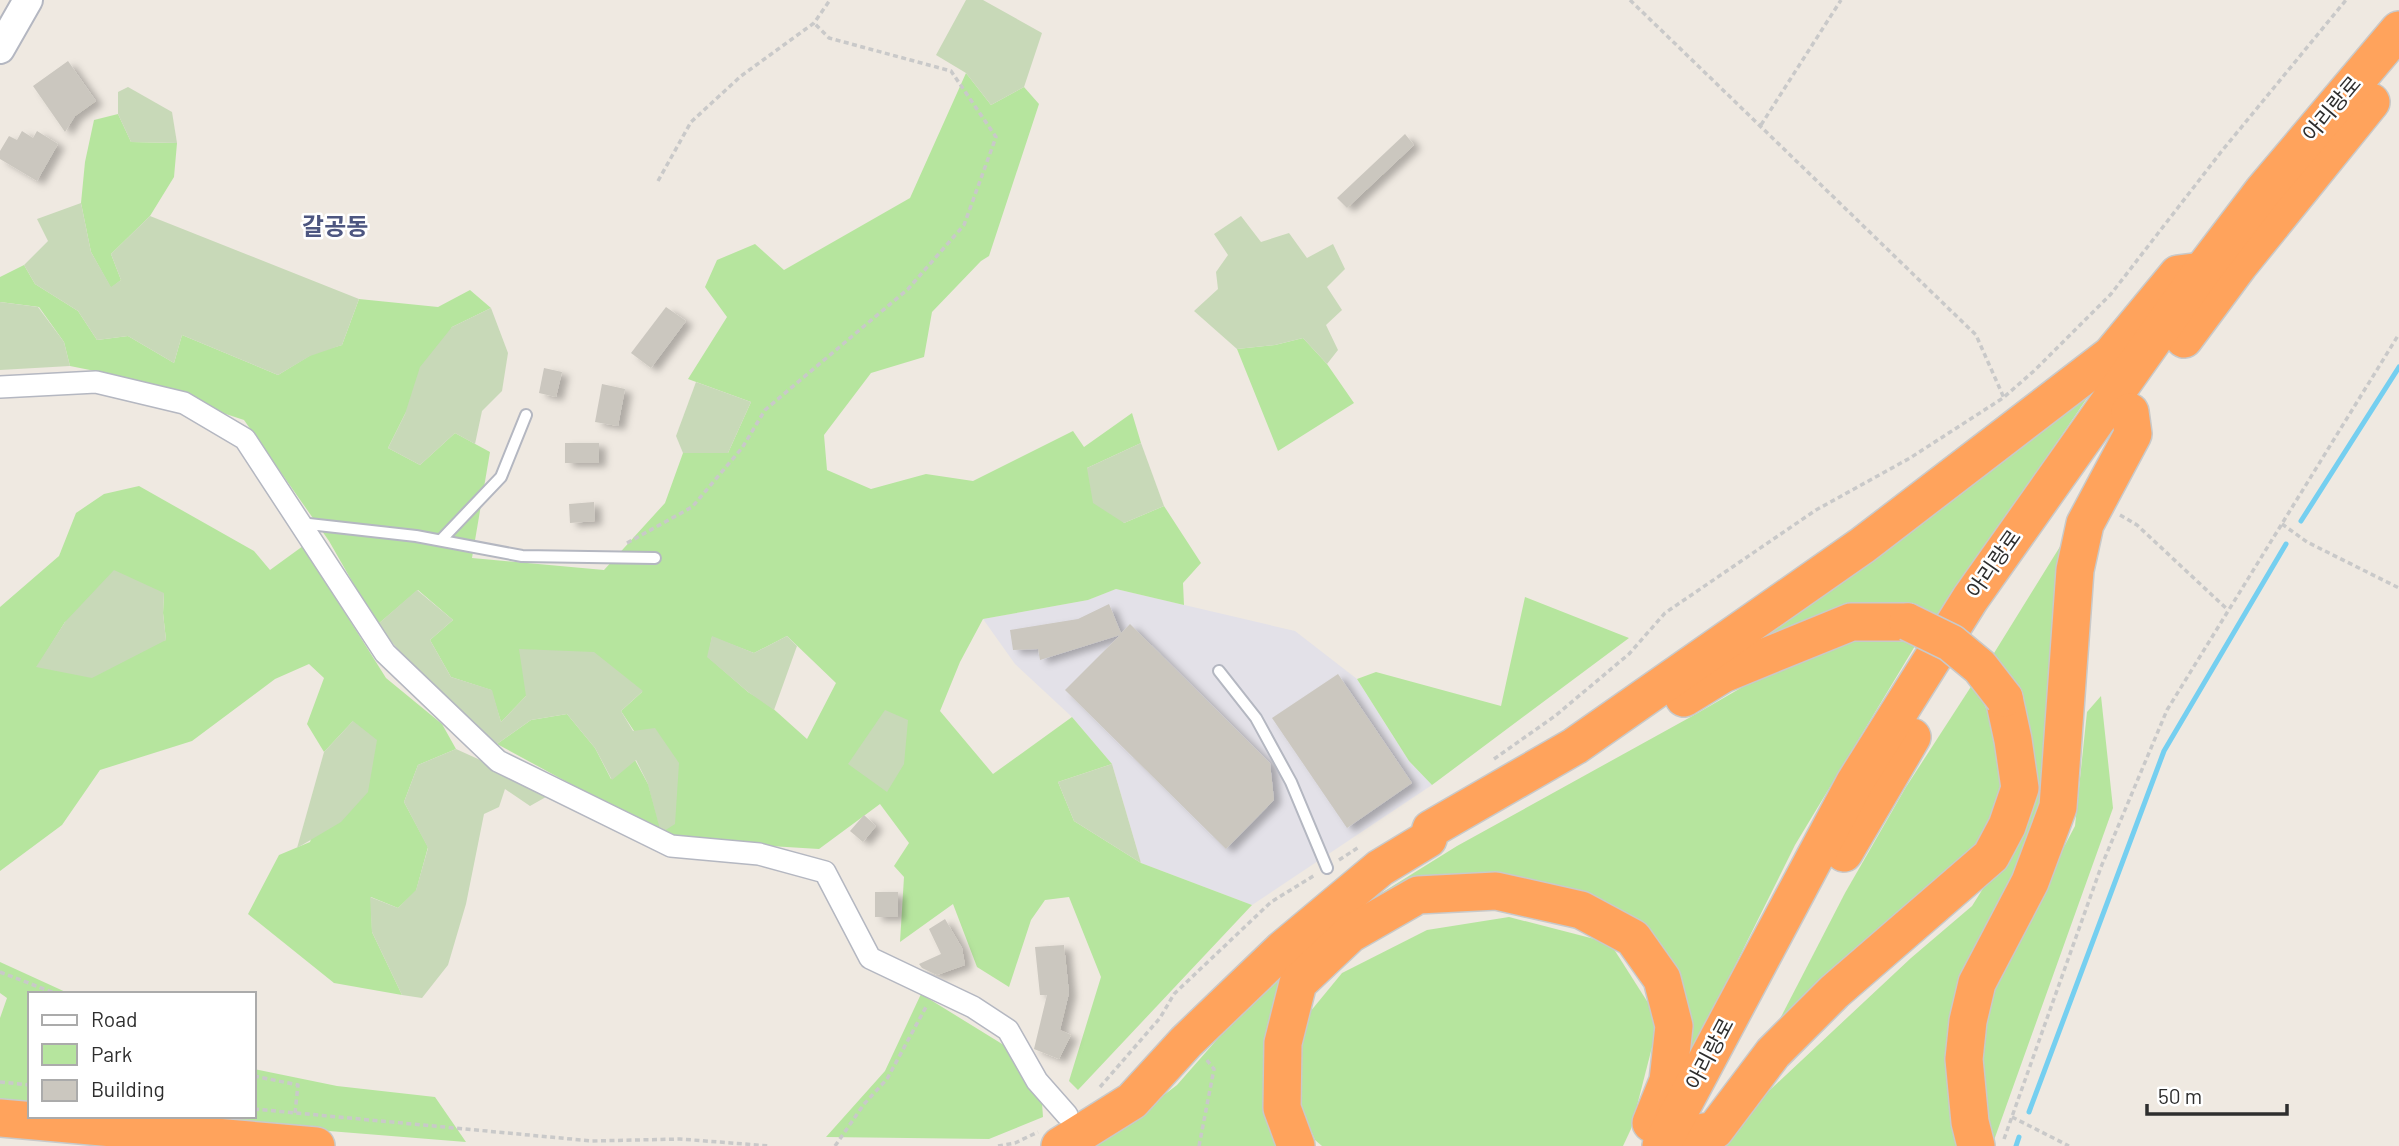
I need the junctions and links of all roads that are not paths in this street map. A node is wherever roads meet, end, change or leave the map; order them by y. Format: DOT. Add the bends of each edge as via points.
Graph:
graph roads {
  1 [pos="28,0"];
  2 [pos="2399,30"];
  3 [pos="0,49"];
  4 [pos="2399,69"];
  5 [pos="2202,271"];
  6 [pos="0,387"];
  7 [pos="2130,412"];
  8 [pos="526,415"];
  9 [pos="300,523"];
  10 [pos="441,540"];
  11 [pos="655,558"];
  12 [pos="1219,671"];
  13 [pos="1428,839"];
  14 [pos="1327,868"];
  15 [pos="0,1118"];
  16 [pos="1064,1130"];
  17 [pos="1973,1134"];
  18 [pos="1692,1140"];
  19 [pos="316,1146"];
  20 [pos="1296,1146"];
  21 [pos="1642,1146"];
  22 [pos="1661,1146"];
  1 -- 3 [label="street"];
  2 -- 5 [label="highway, 아리랑로"];
  4 -- 7 [label="highway, 아리랑로" via="2239,265"];
  5 -- 13 [label="highway" via="2178,274 2110,355 1863,545 1575,746 1431,829"];
  5 -- 22 [label="highway, 아리랑로" via="1970,598 1855,782"];
  6 -- 9 [label="street" via="96,382 184,402 245,439"];
  7 -- 17 [label="highway" via="2133,434 2085,524 2075,570 2058,807 2030,882 1977,983 1968,1021 1964,1059"];
  7 -- 18 [label="highway, 아리랑로" via="2015,574 1936,696 1800,929"];
  8 -- 10 [label="lane" via="501,477"];
  9 -- 10 [label="lane"];
  9 -- 16 [label="street" via="385,653 498,761 671,846 759,854 825,872 870,958 973,1007 1009,1030"];
  10 -- 11 [label="lane" via="522,556"];
  12 -- 14 [label="lane" via="1256,718 1291,782"];
  13 -- 16 [label="highway" via="1380,868 1283,948 1132,1101"];
  13 -- 18 [label="highway, bridge" via="1439,839 1578,762 1723,674 1851,622 1908,622 1951,643 1980,667 2004,698 2020,788 1990,856 1834,992 1773,1053 1715,1130"];
  15 -- 19 [label="highway"];
  20 -- 21 [label="highway" via="1282,1095 1283,1043 1298,983 1350,934 1418,895 1496,891 1581,910 1633,938 1662,979 1674,1026 1668,1081"];
}
